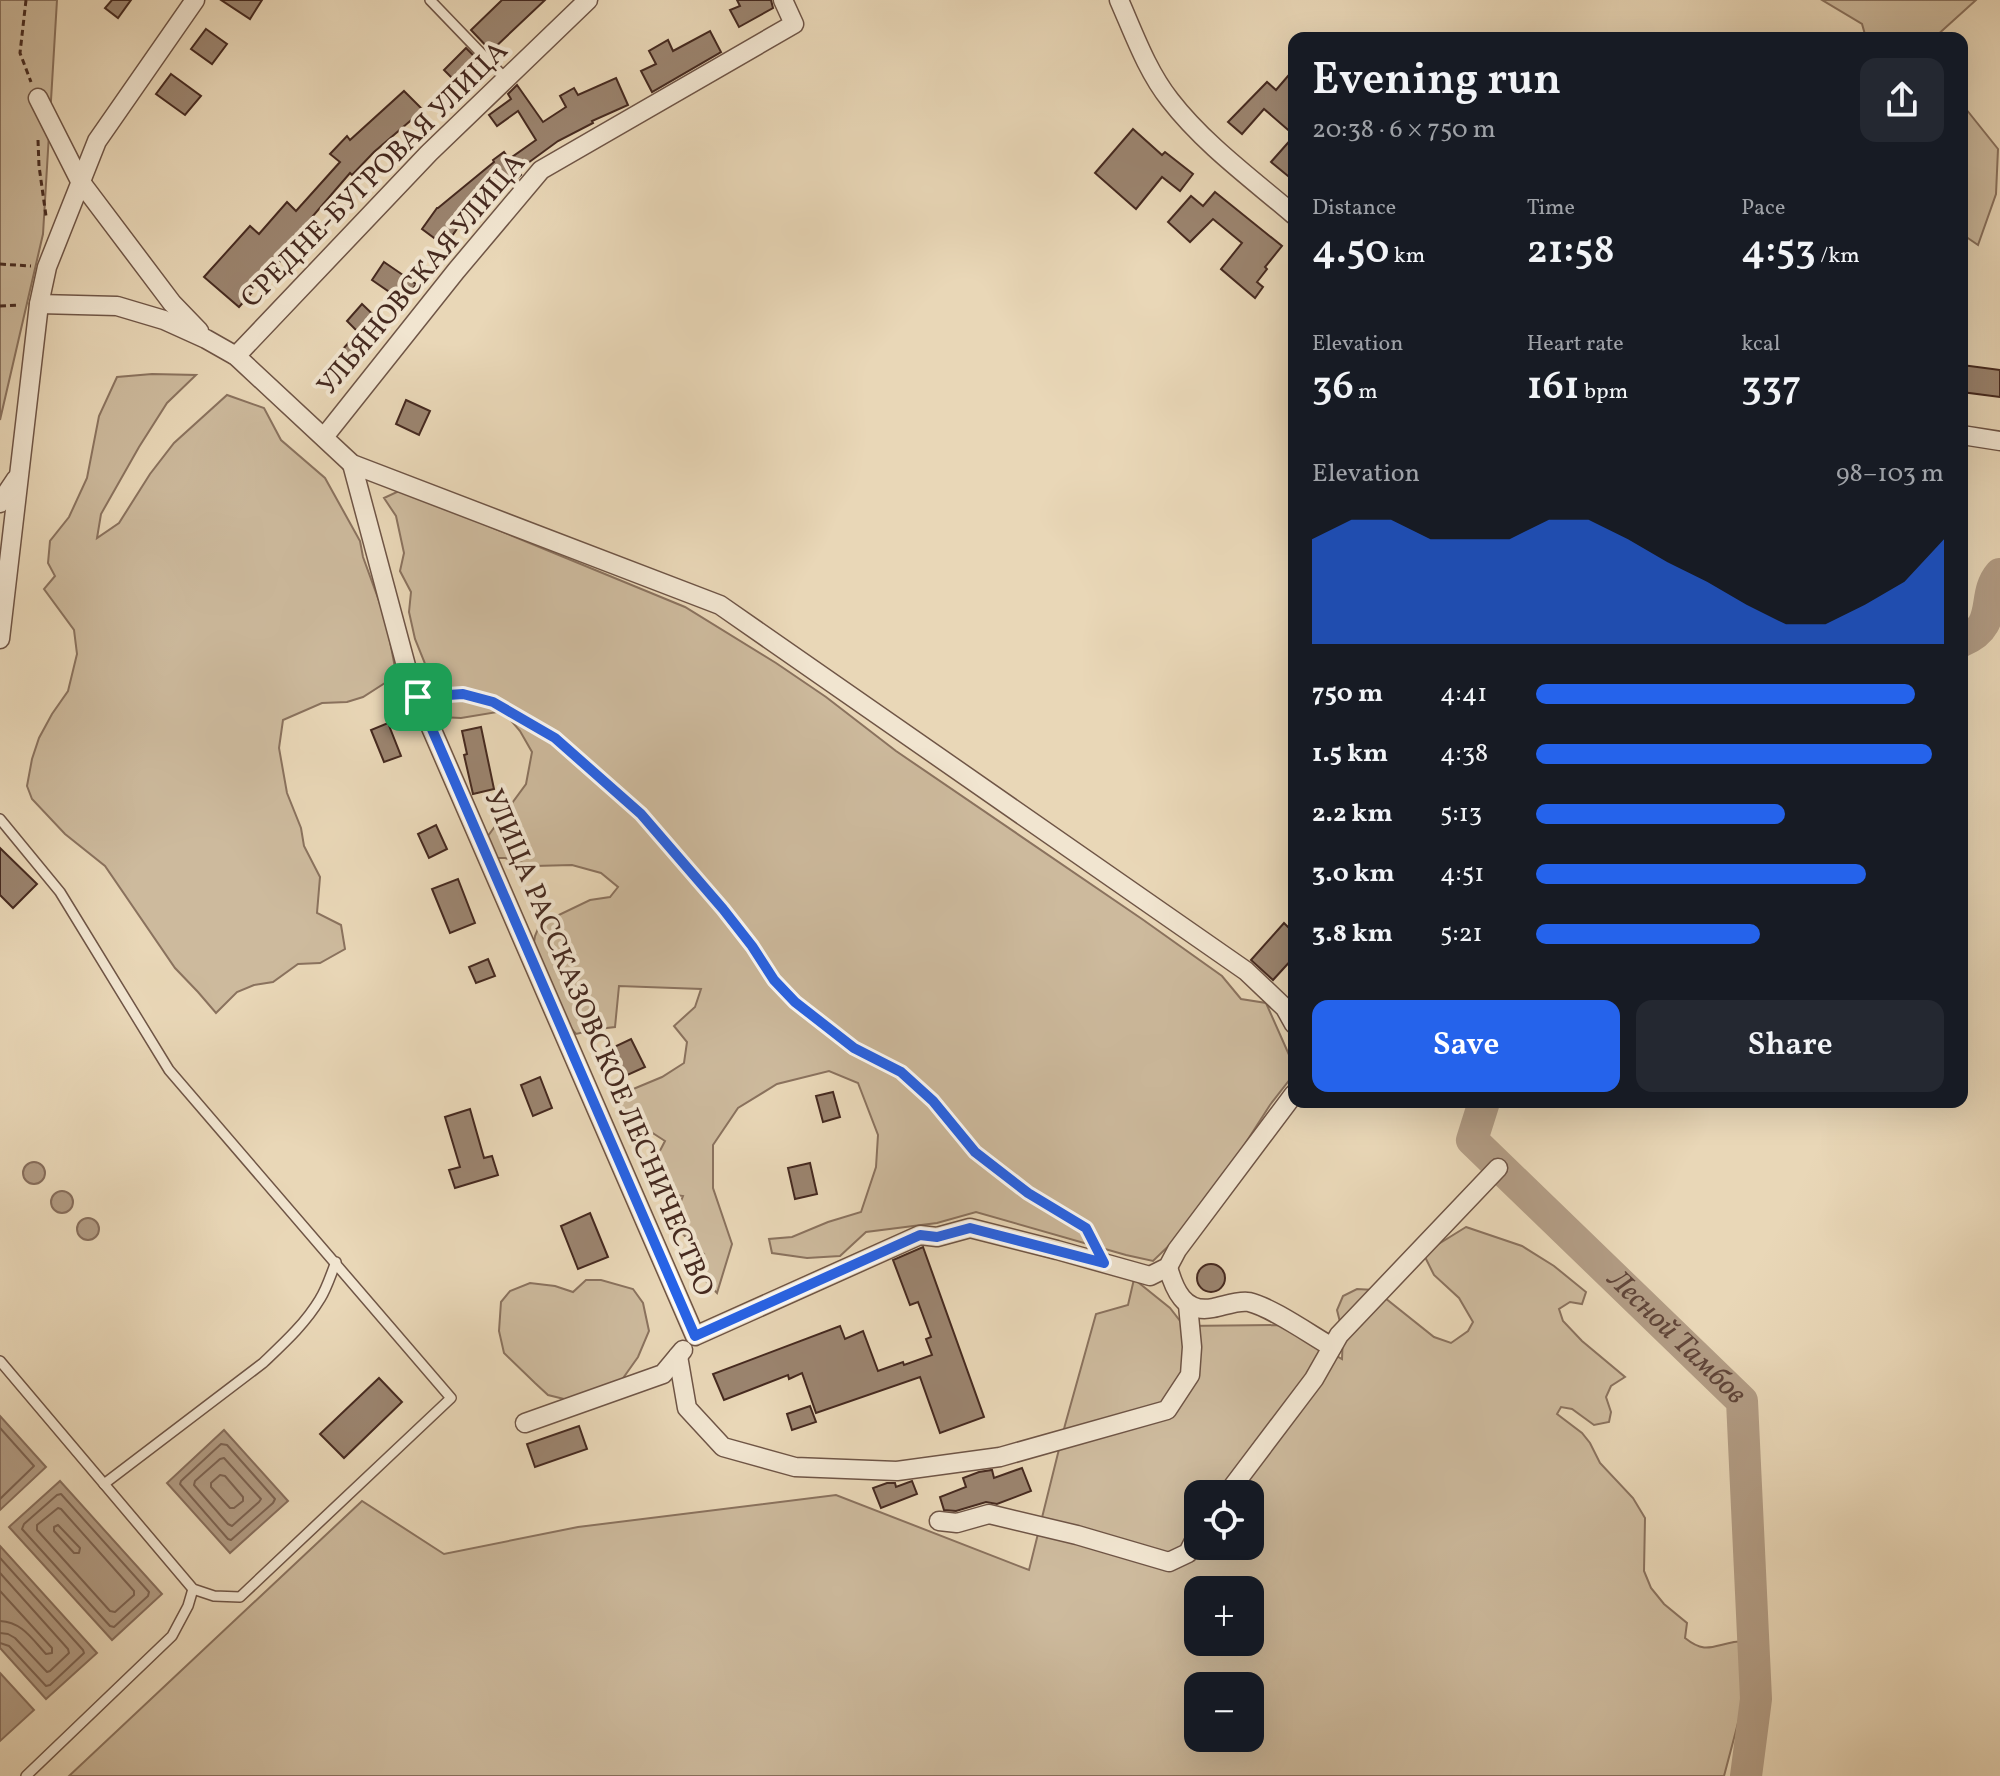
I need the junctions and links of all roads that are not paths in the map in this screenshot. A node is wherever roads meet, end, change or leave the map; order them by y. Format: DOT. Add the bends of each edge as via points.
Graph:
graph roads {
  1 [pos="195,0"];
  2 [pos="430,0"];
  3 [pos="588,0"];
  4 [pos="783,0"];
  5 [pos="1119,0"];
  6 [pos="506,79"];
  7 [pos="38,98"];
  8 [pos="80,181"];
  9 [pos="1288,210"];
  10 [pos="39,304"];
  11 [pos="206,339"];
  12 [pos="236,356"];
  13 [pos="1968,436"];
  14 [pos="324,437"];
  15 [pos="2000,441"];
  16 [pos="352,464"];
  17 [pos="19,473"];
  18 [pos="0,503"];
  19 [pos="0,639"];
  20 [pos="0,819"];
  21 [pos="1288,1013"];
  22 [pos="1288,1102"];
  23 [pos="1498,1168"];
  24 [pos="336,1262"];
  25 [pos="1168,1267"];
  26 [pos="1188,1305"];
  27 [pos="695,1336"];
  28 [pos="1332,1347"];
  29 [pos="678,1356"];
  30 [pos="0,1361"];
  31 [pos="525,1423"];
  32 [pos="1238,1480"];
  33 [pos="104,1484"];
  34 [pos="939,1521"];
  35 [pos="1184,1555"];
  36 [pos="193,1589"];
  37 [pos="26,1776"];
  1 -- 8 [label="street" via="97,141"];
  2 -- 6 [label="lane"];
  3 -- 6 [label="street, СРЕДНЕ-БУГРОВАЯ УЛИЦА"];
  4 -- 14 [label="street, УЛЬЯНОВСКАЯ УЛИЦА" via="794,24 541,170"];
  5 -- 9 [label="street" via="1170,100"];
  6 -- 12 [label="street, СРЕДНЕ-БУГРОВАЯ УЛИЦА"];
  7 -- 8 [label="street"];
  8 -- 10 [label="street" via="47,267"];
  8 -- 11 [label="street" via="172,303"];
  10 -- 11 [label="street" via="117,306"];
  10 -- 17 [label="street"];
  11 -- 12 [label="street"];
  12 -- 14 [label="street"];
  13 -- 15 [label="street"];
  14 -- 16 [label="street"];
  16 -- 21 [label="street" via="720,605 1246,971"];
  16 -- 27 [label="street, УЛИЦА РАССКАЗОВСКОЕ ЛЕСНИЧЕСТВО" via="409,677"];
  17 -- 18 [label="street"];
  17 -- 19 [label="street"];
  20 -- 24 [label="lane" via="60,892 169,1070"];
  22 -- 25 [label="street"];
  23 -- 28 [label="street"];
  24 -- 33 [label="lane" via="322,1296 283,1344"];
  24 -- 36 [label="lane" via="451,1398 240,1597"];
  25 -- 26 [label="street" via="1174,1289"];
  25 -- 27 [label="street, УЛИЦА РАССКАЗОВСКОЕ ЛЕСНИЧЕСТВО" via="1150,1276 970,1228 937,1237 920,1235"];
  26 -- 28 [label="street" via="1208,1309 1248,1302"];
  26 -- 29 [label="street" via="1190,1375 1167,1410 1000,1457 897,1471 795,1467 723,1447 687,1408"];
  27 -- 29 [label="street"];
  28 -- 32 [label="street"];
  29 -- 31 [label="street" via="663,1374"];
  30 -- 33 [label="lane"];
  33 -- 36 [label="lane"];
  34 -- 35 [label="street" via="957,1523 989,1514 1169,1562"];
  36 -- 37 [label="lane" via="172,1636"];
}
